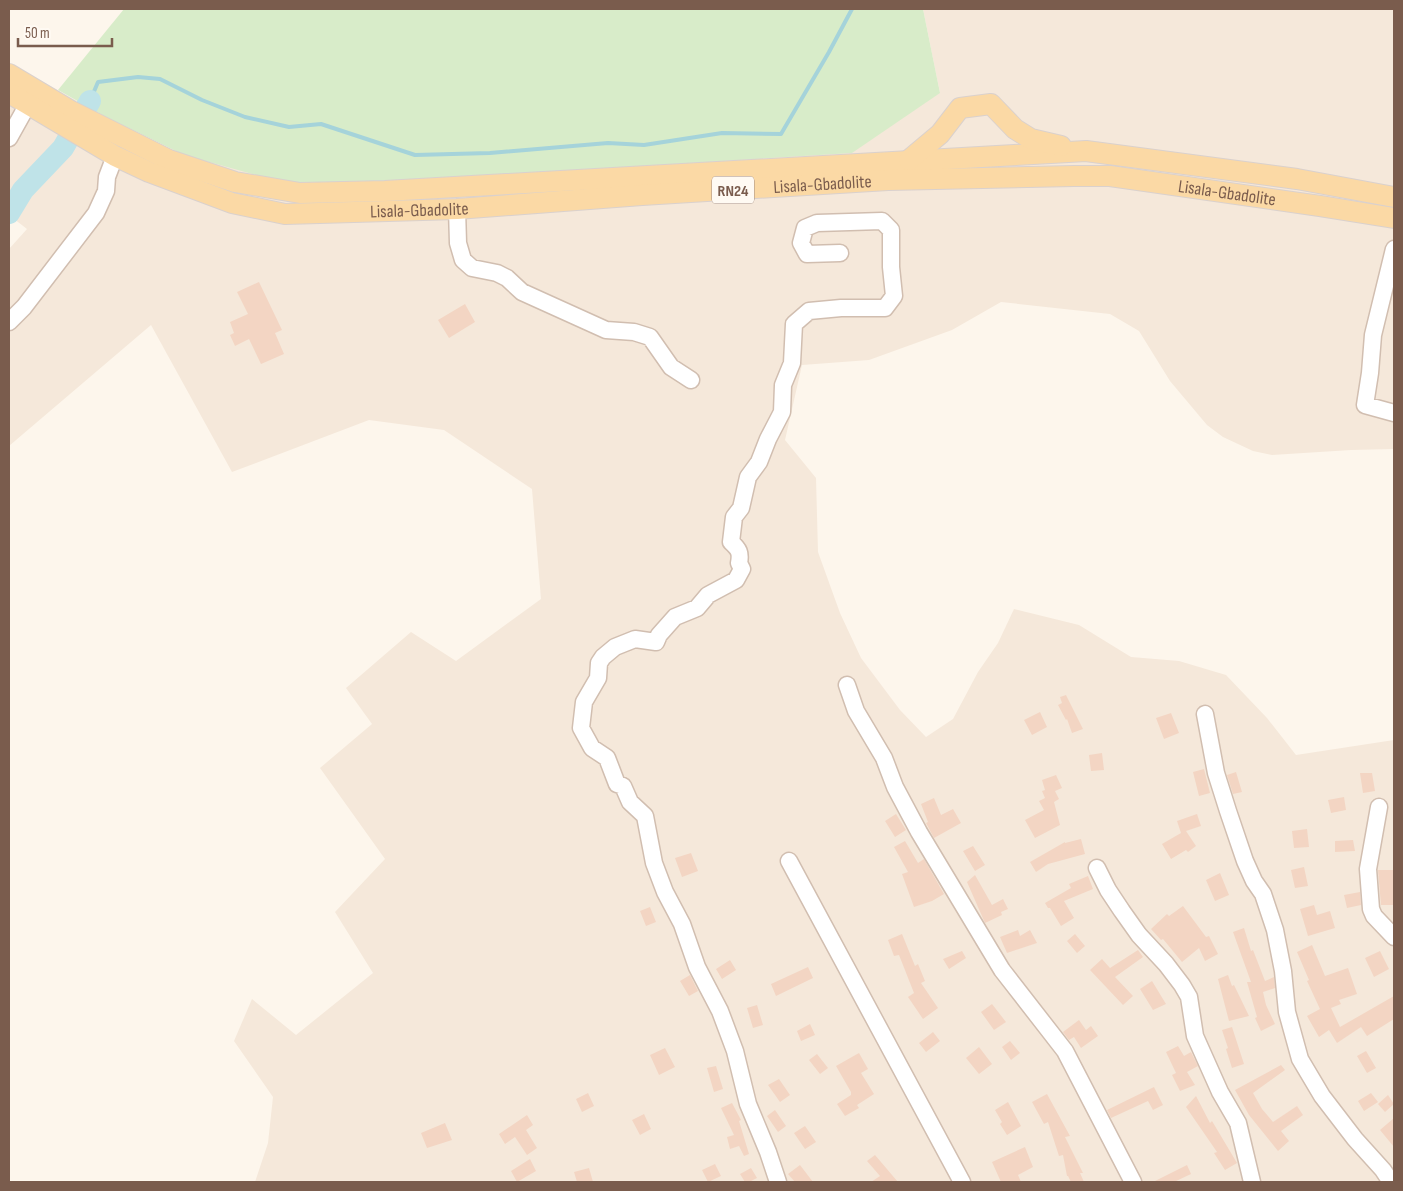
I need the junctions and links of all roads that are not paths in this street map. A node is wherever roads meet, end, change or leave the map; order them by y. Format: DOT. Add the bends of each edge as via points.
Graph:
graph roads {
  1 [pos="9,74"];
  2 [pos="9,93"];
  3 [pos="28,104"];
  4 [pos="67,119"];
  5 [pos="87,130"];
  6 [pos="9,138"];
  7 [pos="1086,151"];
  8 [pos="115,156"];
  9 [pos="910,160"];
  10 [pos="1321,184"];
  11 [pos="1394,197"];
  12 [pos="1320,206"];
  13 [pos="458,210"];
  14 [pos="1394,218"];
  15 [pos="1394,249"];
  16 [pos="840,253"];
  17 [pos="9,322"];
  18 [pos="691,380"];
  19 [pos="1394,413"];
  20 [pos="847,685"];
  21 [pos="1205,714"];
  22 [pos="1379,807"];
  23 [pos="789,861"];
  24 [pos="1098,868"];
  25 [pos="1394,937"];
  26 [pos="778,1182"];
  27 [pos="962,1182"];
  28 [pos="1134,1182"];
  29 [pos="1252,1182"];
  30 [pos="1392,1182"];
  1 -- 4 [label="main road, RN24"];
  2 -- 3 [label="main road, RN24"];
  3 -- 4 [label="main road, RN24"];
  3 -- 6 [label="street"];
  4 -- 5 [label="main road, RN24"];
  5 -- 8 [label="main road, Lisala-Gbadolite / RN24"];
  5 -- 9 [label="main road, Lisala-Gbadolite / RN24" via="235,182 300,193 757,171"];
  7 -- 9 [label="main road, Lisala-Gbadolite / RN24"];
  7 -- 9 [label="main road" via="1031,140 1015,129 991,104 960,108 940,134"];
  7 -- 10 [label="main road, Lisala-Gbadolite / RN24"];
  8 -- 13 [label="main road, Lisala-Gbadolite / RN24" via="232,203 285,214"];
  8 -- 17 [label="street" via="107,176 106,191 96,213"];
  10 -- 11 [label="main road, Lisala-Gbadolite / RN24"];
  10 -- 12 [label="main road"];
  12 -- 13 [label="main road, Lisala-Gbadolite / RN24" via="1110,176 1074,176 888,180"];
  12 -- 14 [label="main road, Lisala-Gbadolite / RN24"];
  13 -- 18 [label="street" via="460,252 462,260 472,268 497,273 522,292 606,330 650,337 671,367"];
  15 -- 19 [label="street" via="1373,335 1365,405"];
  16 -- 26 [label="street" via="807,254 801,243 805,228 817,223 882,221 892,230 894,296 885,308 809,310 794,324 792,362 782,385 782,412 759,462 748,477 741,508 734,517 731,542 738,547 738,563 742,569 736,580 708,595 697,608 675,617 656,642 635,639 603,656 598,678 584,702 581,728 592,748 607,758 617,784 623,786 630,802 645,816 654,863 682,924 697,967 720,1011 735,1051 748,1104"];
  20 -- 28 [label="street" via="856,711 884,758 919,832 1002,970 1065,1051"];
  21 -- 30 [label="street" via="1216,774 1245,860 1263,894 1275,930 1286,1012 1300,1059 1322,1096"];
  22 -- 25 [label="street" via="1368,869 1371,909"];
  23 -- 27 [label="street"];
  24 -- 29 [label="street" via="1122,911 1189,997 1195,1036 1238,1123"];
}
